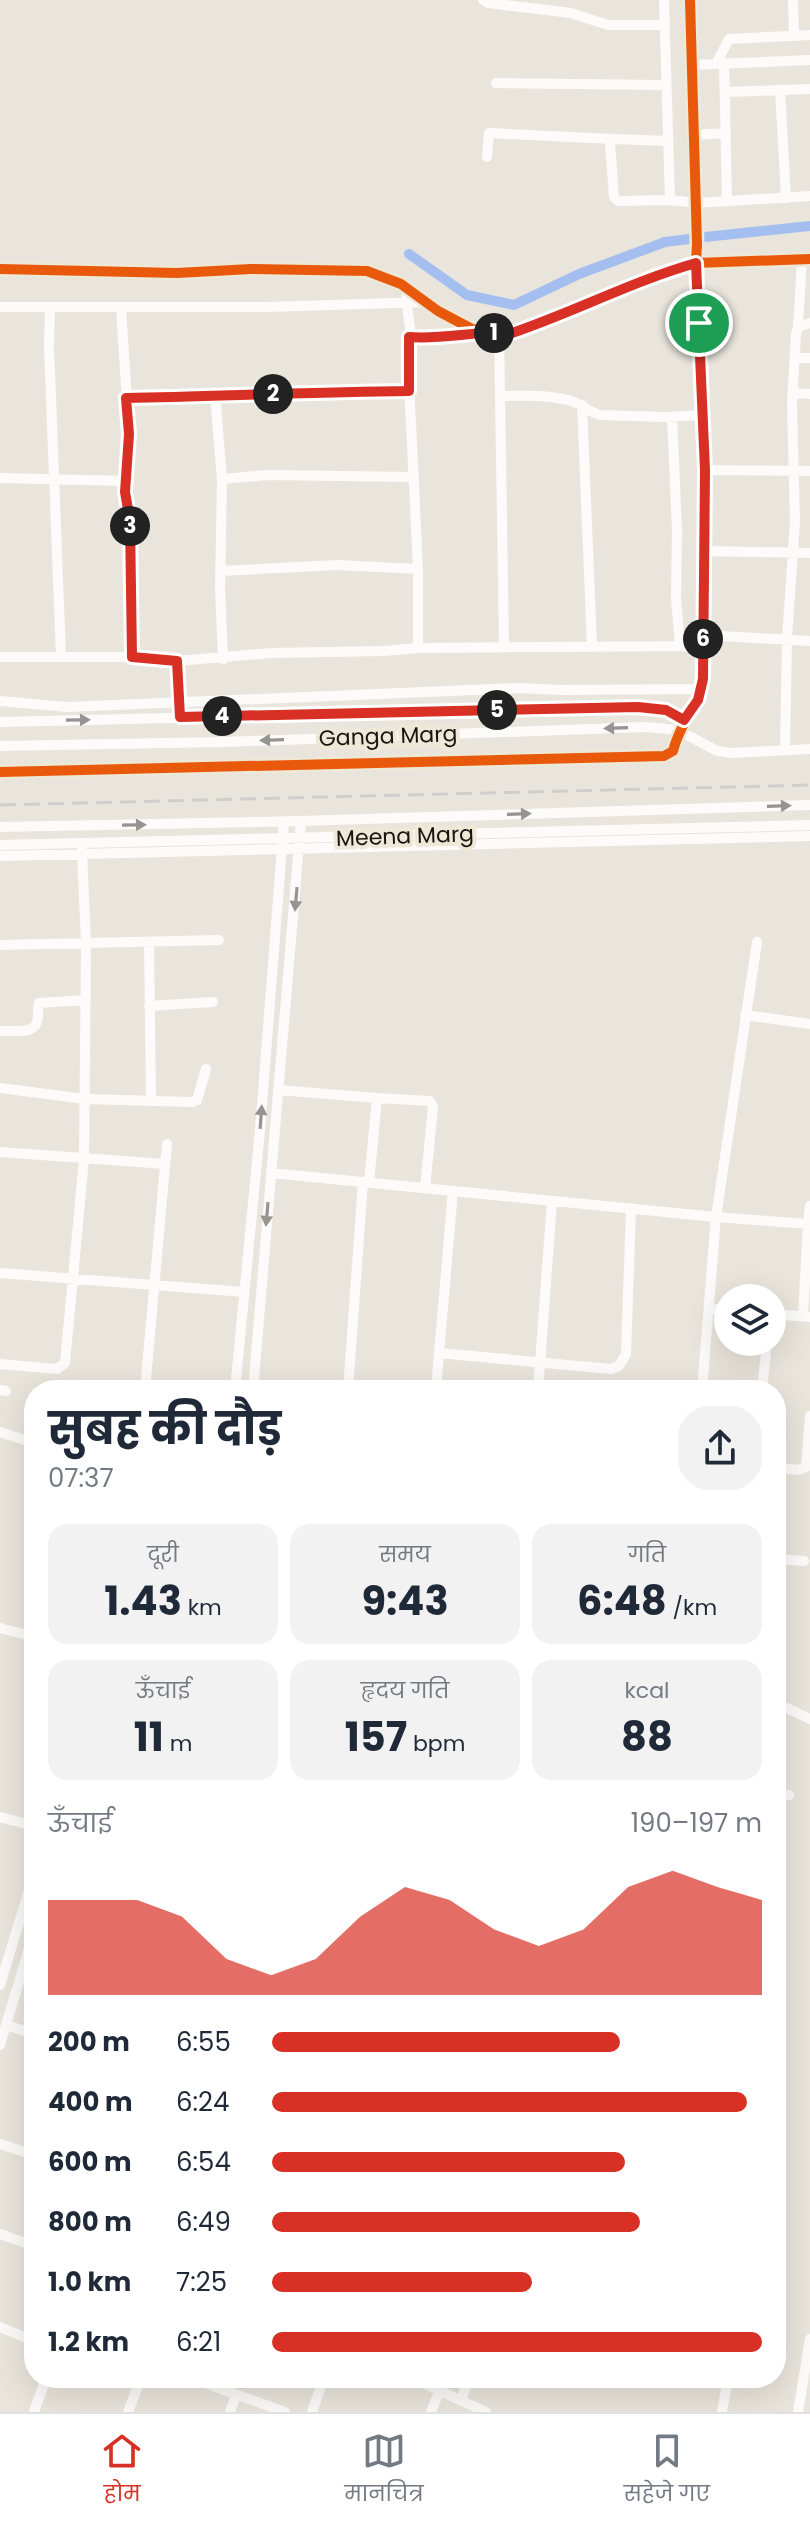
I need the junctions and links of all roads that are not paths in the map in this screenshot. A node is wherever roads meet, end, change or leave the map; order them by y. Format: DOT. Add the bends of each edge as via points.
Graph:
graph roads {
  1 [pos="483,0"];
  2 [pos="664,0"];
  3 [pos="690,0"];
  4 [pos="793,0"];
  5 [pos="665,25"];
  6 [pos="794,35"];
  7 [pos="810,35"];
  8 [pos="810,60"];
  9 [pos="720,64"];
  10 [pos="691,65"];
  11 [pos="496,83"];
  12 [pos="666,85"];
  13 [pos="810,89"];
  14 [pos="780,90"];
  15 [pos="725,92"];
  16 [pos="726,133"];
  17 [pos="694,135"];
  18 [pos="613,139"];
  19 [pos="668,141"];
  20 [pos="487,157"];
  21 [pos="810,196"];
  22 [pos="786,198"];
  23 [pos="670,200"];
  24 [pos="727,201"];
  25 [pos="696,203"];
  26 [pos="806,260"];
  27 [pos="696,263"];
  28 [pos="0,269"];
  29 [pos="406,287"];
  30 [pos="426,302"];
  31 [pos="407,304"];
  32 [pos="0,307"];
  33 [pos="50,307"];
  34 [pos="121,307"];
  35 [pos="810,323"];
  36 [pos="798,327"];
  37 [pos="499,332"];
  38 [pos="409,337"];
  39 [pos="795,358"];
  40 [pos="810,358"];
  41 [pos="409,391"];
  42 [pos="792,393"];
  43 [pos="215,394"];
  44 [pos="810,394"];
  45 [pos="500,396"];
  46 [pos="126,398"];
  47 [pos="582,405"];
  48 [pos="703,415"];
  49 [pos="672,417"];
  50 [pos="705,470"];
  51 [pos="795,470"];
  52 [pos="810,471"];
  53 [pos="414,477"];
  54 [pos="0,478"];
  55 [pos="222,479"];
  56 [pos="55,480"];
  57 [pos="126,481"];
  58 [pos="704,551"];
  59 [pos="792,553"];
  60 [pos="810,553"];
  61 [pos="418,569"];
  62 [pos="220,571"];
  63 [pos="787,638"];
  64 [pos="703,641"];
  65 [pos="810,641"];
  66 [pos="680,645"];
  67 [pos="504,646"];
  68 [pos="592,647"];
  69 [pos="418,648"];
  70 [pos="0,657"];
  71 [pos="61,657"];
  72 [pos="132,657"];
  73 [pos="223,659"];
  74 [pos="177,661"];
  75 [pos="701,689"];
  76 [pos="179,700"];
  77 [pos="0,701"];
  78 [pos="180,717"];
  79 [pos="684,720"];
  80 [pos="0,722"];
  81 [pos="678,730"];
  82 [pos="693,736"];
  83 [pos="0,746"];
  84 [pos="810,749"];
  85 [pos="785,750"];
  86 [pos="0,772"];
  87 [pos="810,805"];
  88 [pos="301,821"];
  89 [pos="284,822"];
  90 [pos="810,825"];
  91 [pos="81,826"];
  92 [pos="0,827"];
  93 [pos="810,836"];
  94 [pos="284,844"];
  95 [pos="300,844"];
  96 [pos="0,845"];
  97 [pos="82,849"];
  98 [pos="0,856"];
  99 [pos="219,940"];
  100 [pos="149,942"];
  101 [pos="757,942"];
  102 [pos="86,943"];
  103 [pos="0,945"];
  104 [pos="86,1000"];
  105 [pos="213,1002"];
  106 [pos="149,1006"];
  107 [pos="745,1015"];
  108 [pos="810,1024"];
  109 [pos="0,1031"];
  110 [pos="206,1069"];
  111 [pos="0,1088"];
  112 [pos="278,1090"];
  113 [pos="377,1098"];
  114 [pos="85,1099"];
  115 [pos="151,1100"];
  116 [pos="167,1144"];
  117 [pos="0,1152"];
  118 [pos="84,1159"];
  119 [pos="165,1164"];
  120 [pos="271,1173"];
  121 [pos="366,1182"];
  122 [pos="425,1188"];
  123 [pos="453,1191"];
  124 [pos="552,1201"];
  125 [pos="810,1206"];
  126 [pos="631,1208"];
  127 [pos="716,1217"];
  128 [pos="809,1224"];
  129 [pos="0,1273"];
  130 [pos="73,1279"];
  131 [pos="155,1286"];
  132 [pos="244,1292"];
  133 [pos="710,1309"];
  134 [pos="714,1309"];
  135 [pos="786,1315"];
  136 [pos="807,1316"];
  137 [pos="439,1353"];
  138 [pos="766,1356"];
  139 [pos="542,1361"];
  140 [pos="0,1364"];
  141 [pos="146,1380"];
  142 [pos="236,1380"];
  143 [pos="254,1380"];
  144 [pos="349,1380"];
  145 [pos="437,1380"];
  146 [pos="539,1380"];
  147 [pos="703,1380"];
  148 [pos="763,1380"];
  149 [pos="810,1416"];
  150 [pos="0,1432"];
  151 [pos="24,1440"];
  152 [pos="786,1469"];
  153 [pos="786,1560"];
  154 [pos="804,1561"];
  155 [pos="0,1628"];
  156 [pos="24,1634"];
  157 [pos="786,1708"];
  158 [pos="810,1719"];
  159 [pos="786,1795"];
  160 [pos="789,1795"];
  161 [pos="0,1817"];
  162 [pos="24,1823"];
  163 [pos="24,1907"];
  164 [pos="24,1965"];
  165 [pos="0,1985"];
  166 [pos="6,2025"];
  167 [pos="24,2031"];
  168 [pos="0,2045"];
  169 [pos="0,2144"];
  170 [pos="24,2152"];
  171 [pos="0,2234"];
  172 [pos="24,2242"];
  173 [pos="0,2327"];
  174 [pos="24,2337"];
  175 [pos="810,2339"];
  176 [pos="42,2388"];
  177 [pos="137,2388"];
  178 [pos="217,2388"];
  179 [pos="320,2388"];
  180 [pos="465,2388"];
  181 [pos="726,2388"];
  182 [pos="440,2389"];
  183 [pos="236,2395"];
  184 [pos="805,2398"];
  185 [pos="461,2400"];
  186 [pos="34,2412"];
  187 [pos="128,2412"];
  188 [pos="230,2412"];
  189 [pos="285,2412"];
  190 [pos="312,2412"];
  191 [pos="431,2412"];
  192 [pos="486,2412"];
  193 [pos="722,2412"];
  194 [pos="798,2412"];
  1 -- 5 [label="street" via="571,13 608,25"];
  2 -- 5 [label="street"];
  3 -- 10 [label="street"];
  4 -- 6 [label="street"];
  5 -- 12 [label="street"];
  6 -- 7 [label="street"];
  6 -- 9 [label="street" via="729,39"];
  8 -- 9 [label="street"];
  9 -- 10 [label="street"];
  9 -- 15 [label="street"];
  10 -- 17 [label="street"];
  11 -- 12 [label="street"];
  12 -- 19 [label="street"];
  13 -- 14 [label="street"];
  14 -- 15 [label="street"];
  14 -- 22 [label="street"];
  15 -- 16 [label="street"];
  16 -- 17 [label="street"];
  16 -- 24 [label="street"];
  17 -- 25 [label="street"];
  18 -- 19 [label="street"];
  18 -- 20 [label="street" via="489,133"];
  18 -- 23 [label="street" via="614,197"];
  19 -- 23 [label="street"];
  21 -- 22 [label="street"];
  22 -- 24 [label="street"];
  23 -- 25 [label="street"];
  24 -- 25 [label="street"];
  25 -- 27 [label="street"];
  26 -- 27 [label="street"];
  26 -- 36 [label="street"];
  27 -- 37 [label="street" via="655,274 551,320"];
  27 -- 48 [label="street"];
  28 -- 29 [label="street" via="339,269 367,271"];
  29 -- 30 [label="street"];
  29 -- 31 [label="street"];
  30 -- 31 [label="street"];
  30 -- 37 [label="street" via="472,329"];
  31 -- 34 [label="street"];
  31 -- 38 [label="street"];
  32 -- 33 [label="street"];
  33 -- 34 [label="street"];
  33 -- 56 [label="street"];
  34 -- 46 [label="street"];
  35 -- 36 [label="street"];
  36 -- 39 [label="street"];
  37 -- 38 [label="street"];
  37 -- 45 [label="street"];
  38 -- 41 [label="street"];
  39 -- 40 [label="street"];
  39 -- 42 [label="street"];
  41 -- 43 [label="street"];
  41 -- 53 [label="street"];
  42 -- 44 [label="street"];
  42 -- 51 [label="street"];
  43 -- 46 [label="street"];
  43 -- 55 [label="street"];
  45 -- 47 [label="street" via="558,398"];
  45 -- 67 [label="street"];
  46 -- 57 [label="street"];
  47 -- 49 [label="street" via="600,415"];
  47 -- 68 [label="street"];
  48 -- 49 [label="street"];
  48 -- 50 [label="street"];
  49 -- 66 [label="street"];
  50 -- 51 [label="street"];
  50 -- 58 [label="street"];
  51 -- 52 [label="street"];
  51 -- 59 [label="street"];
  53 -- 55 [label="street"];
  53 -- 61 [label="street"];
  54 -- 56 [label="street"];
  55 -- 62 [label="street"];
  56 -- 57 [label="street"];
  56 -- 71 [label="street"];
  57 -- 72 [label="street"];
  58 -- 59 [label="street"];
  58 -- 64 [label="street"];
  59 -- 60 [label="street"];
  59 -- 63 [label="street"];
  61 -- 62 [label="street" via="337,565"];
  61 -- 69 [label="street"];
  62 -- 73 [label="street"];
  63 -- 64 [label="street"];
  63 -- 65 [label="street"];
  63 -- 85 [label="street"];
  64 -- 66 [label="street"];
  64 -- 75 [label="street"];
  66 -- 68 [label="street"];
  67 -- 68 [label="street"];
  67 -- 69 [label="street"];
  69 -- 73 [label="street"];
  70 -- 71 [label="street"];
  71 -- 72 [label="street"];
  72 -- 74 [label="street"];
  73 -- 74 [label="street"];
  74 -- 76 [label="street"];
  75 -- 76 [label="street" via="519,688"];
  75 -- 79 [label="street"];
  76 -- 77 [label="street" via="67,707"];
  76 -- 78 [label="street"];
  78 -- 79 [label="street, Ganga Marg" via="638,707 666,710"];
  80 -- 78 [label="street, Ganga Marg, one-way"];
  79 -- 81 [label="street"];
  79 -- 82 [label="street"];
  81 -- 82 [label="street, Ganga Marg"];
  81 -- 83 [label="street, Ganga Marg, one-way"];
  81 -- 86 [label="street" via="673,751 664,756"];
  82 -- 85 [label="street" via="717,751"];
  84 -- 85 [label="street"];
  88 -- 87 [label="street, one-way"];
  88 -- 89 [label="street"];
  88 -- 95 [label="street"];
  91 -- 89 [label="street, one-way"];
  89 -- 94 [label="street"];
  90 -- 95 [label="street, Meena Marg"];
  91 -- 92 [label="street"];
  91 -- 97 [label="street"];
  93 -- 95 [label="street"];
  94 -- 95 [label="street"];
  94 -- 97 [label="street"];
  132 -- 94 [label="street, one-way"];
  95 -- 112 [label="street, one-way"];
  96 -- 97 [label="street"];
  97 -- 98 [label="street"];
  97 -- 102 [label="street"];
  99 -- 100 [label="street"];
  100 -- 102 [label="street"];
  100 -- 106 [label="street"];
  101 -- 107 [label="street"];
  102 -- 103 [label="street"];
  102 -- 104 [label="street"];
  104 -- 109 [label="street" via="39,1003 34,1027"];
  104 -- 114 [label="street"];
  105 -- 106 [label="street"];
  106 -- 115 [label="street"];
  107 -- 108 [label="street"];
  107 -- 127 [label="street"];
  110 -- 115 [label="street" via="197,1100"];
  111 -- 114 [label="street"];
  112 -- 113 [label="street"];
  112 -- 120 [label="street"];
  113 -- 121 [label="street"];
  113 -- 122 [label="street" via="430,1101"];
  114 -- 115 [label="street"];
  114 -- 118 [label="street"];
  116 -- 119 [label="street"];
  117 -- 118 [label="street"];
  118 -- 119 [label="street"];
  118 -- 130 [label="street"];
  119 -- 131 [label="street"];
  120 -- 121 [label="street"];
  120 -- 143 [label="street, one-way"];
  121 -- 122 [label="street"];
  121 -- 144 [label="street"];
  122 -- 123 [label="street"];
  123 -- 124 [label="street"];
  123 -- 137 [label="street"];
  124 -- 126 [label="street"];
  124 -- 139 [label="street"];
  125 -- 128 [label="street"];
  126 -- 127 [label="street"];
  126 -- 139 [label="street" via="623,1360 611,1369"];
  127 -- 128 [label="street"];
  127 -- 133 [label="street"];
  128 -- 136 [label="street"];
  129 -- 130 [label="street"];
  130 -- 131 [label="street"];
  130 -- 140 [label="street" via="65,1366"];
  131 -- 132 [label="street"];
  131 -- 141 [label="street"];
  132 -- 142 [label="street"];
  133 -- 134 [label="street"];
  133 -- 147 [label="street"];
  135 -- 136 [label="street"];
  137 -- 139 [label="street"];
  137 -- 145 [label="street"];
  138 -- 148 [label="street"];
  139 -- 146 [label="street"];
  149 -- 152 [label="street" via="806,1467"];
  150 -- 151 [label="street"];
  153 -- 154 [label="street"];
  155 -- 156 [label="street"];
  157 -- 158 [label="street"];
  159 -- 160 [label="street"];
  161 -- 162 [label="street"];
  163 -- 165 [label="street"];
  164 -- 166 [label="street"];
  166 -- 167 [label="street"];
  166 -- 168 [label="street"];
  169 -- 170 [label="street"];
  171 -- 172 [label="street"];
  173 -- 174 [label="street"];
  175 -- 184 [label="street"];
  176 -- 186 [label="street"];
  177 -- 187 [label="street"];
  178 -- 183 [label="street"];
  179 -- 190 [label="street"];
  180 -- 185 [label="street"];
  181 -- 193 [label="street"];
  182 -- 185 [label="street"];
  182 -- 191 [label="street"];
  183 -- 188 [label="street"];
  183 -- 189 [label="street"];
  184 -- 194 [label="street"];
  185 -- 192 [label="street"];
}
